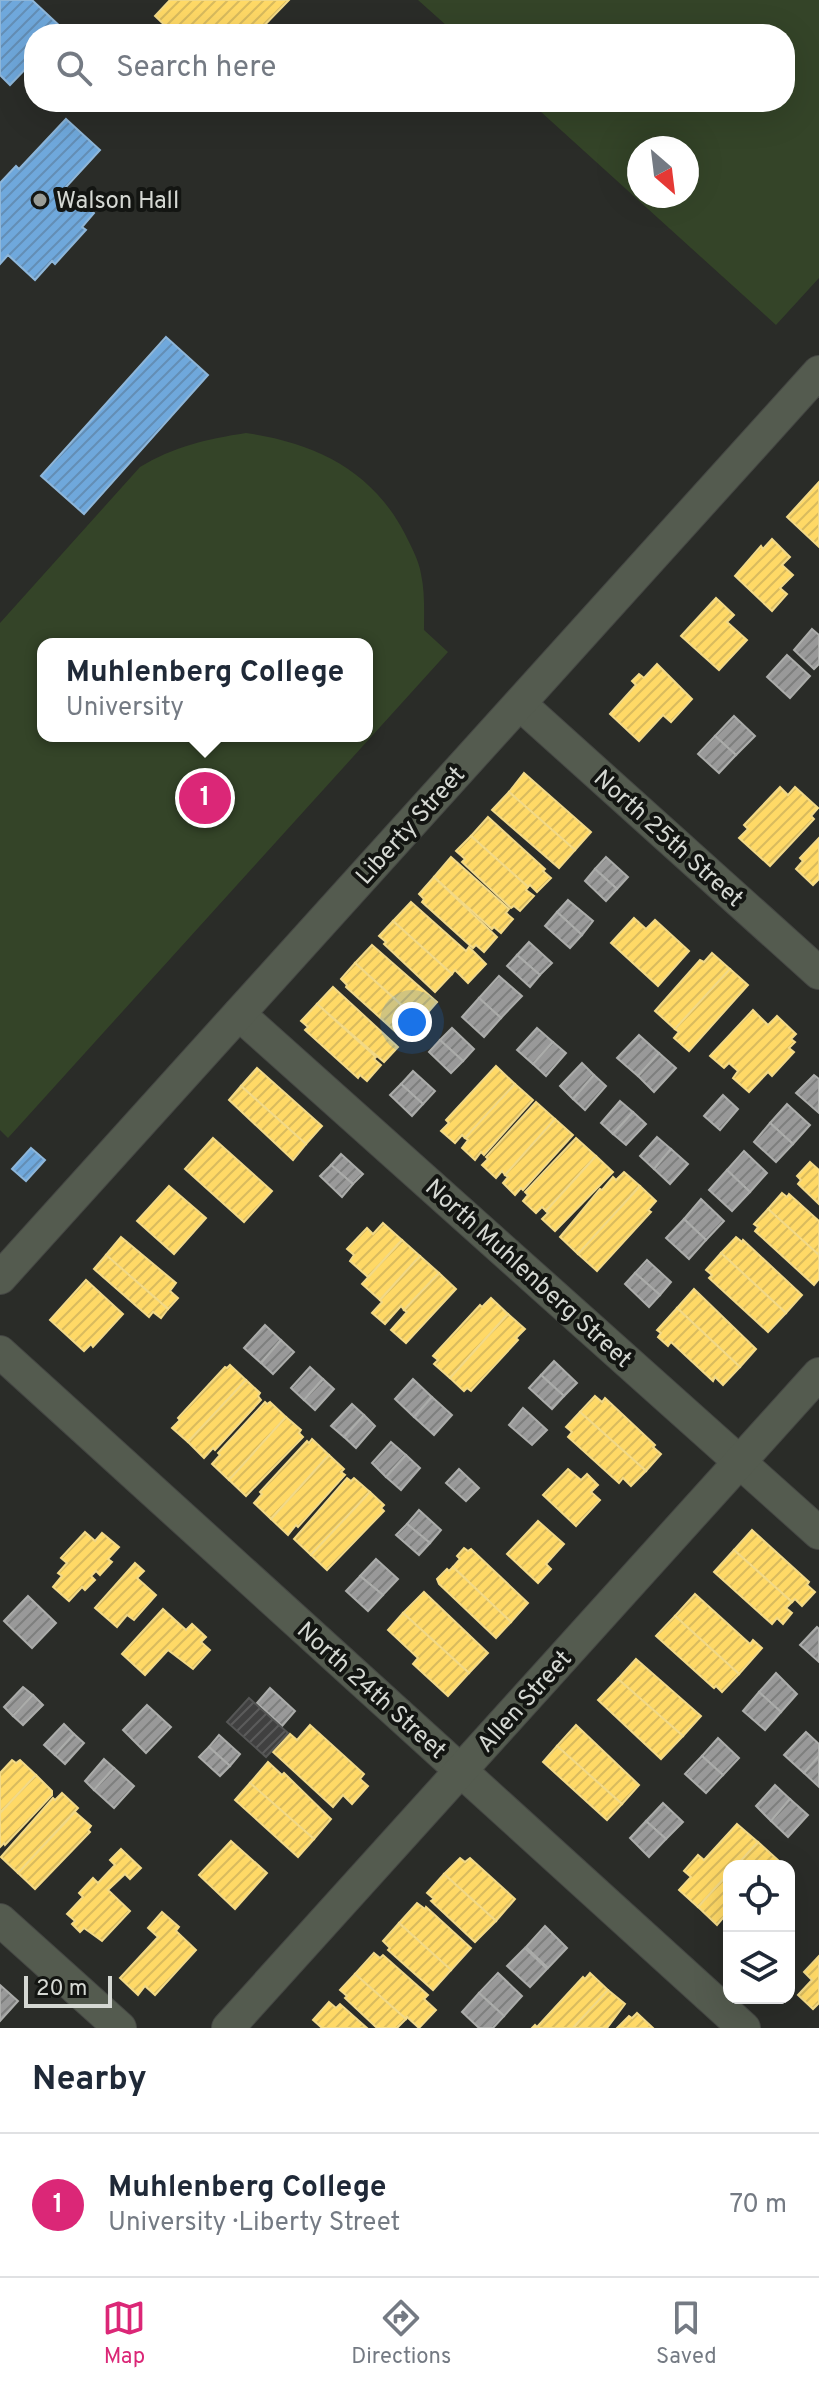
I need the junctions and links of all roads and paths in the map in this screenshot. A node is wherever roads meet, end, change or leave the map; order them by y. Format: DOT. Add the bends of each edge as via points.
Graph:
graph roads {
  1 [pos="812,394"];
  2 [pos="520,704"];
  3 [pos="819,973"];
  4 [pos="239,1014"];
  5 [pos="0,1278"];
  6 [pos="0,1352"];
  7 [pos="819,1374"];
  8 [pos="740,1462"];
  9 [pos="819,1533"];
  10 [pos="461,1770"];
  11 [pos="0,1920"];
  12 [pos="120,2028"];
  13 [pos="228,2028"];
  14 [pos="744,2028"];
  1 -- 2 [label="street, Liberty Street"];
  2 -- 3 [label="street, North 25th Street"];
  2 -- 4 [label="street, Liberty Street"];
  4 -- 5 [label="street, Liberty Street"];
  4 -- 8 [label="street, North Muhlenberg Street"];
  6 -- 10 [label="street, North 24th Street"];
  7 -- 8 [label="street, Allen Street"];
  8 -- 9 [label="street, North Muhlenberg Street"];
  8 -- 10 [label="street, Allen Street"];
  10 -- 13 [label="street, Allen Street"];
  10 -- 14 [label="street, North 24th Street"];
  11 -- 12 [label="street"];
}
